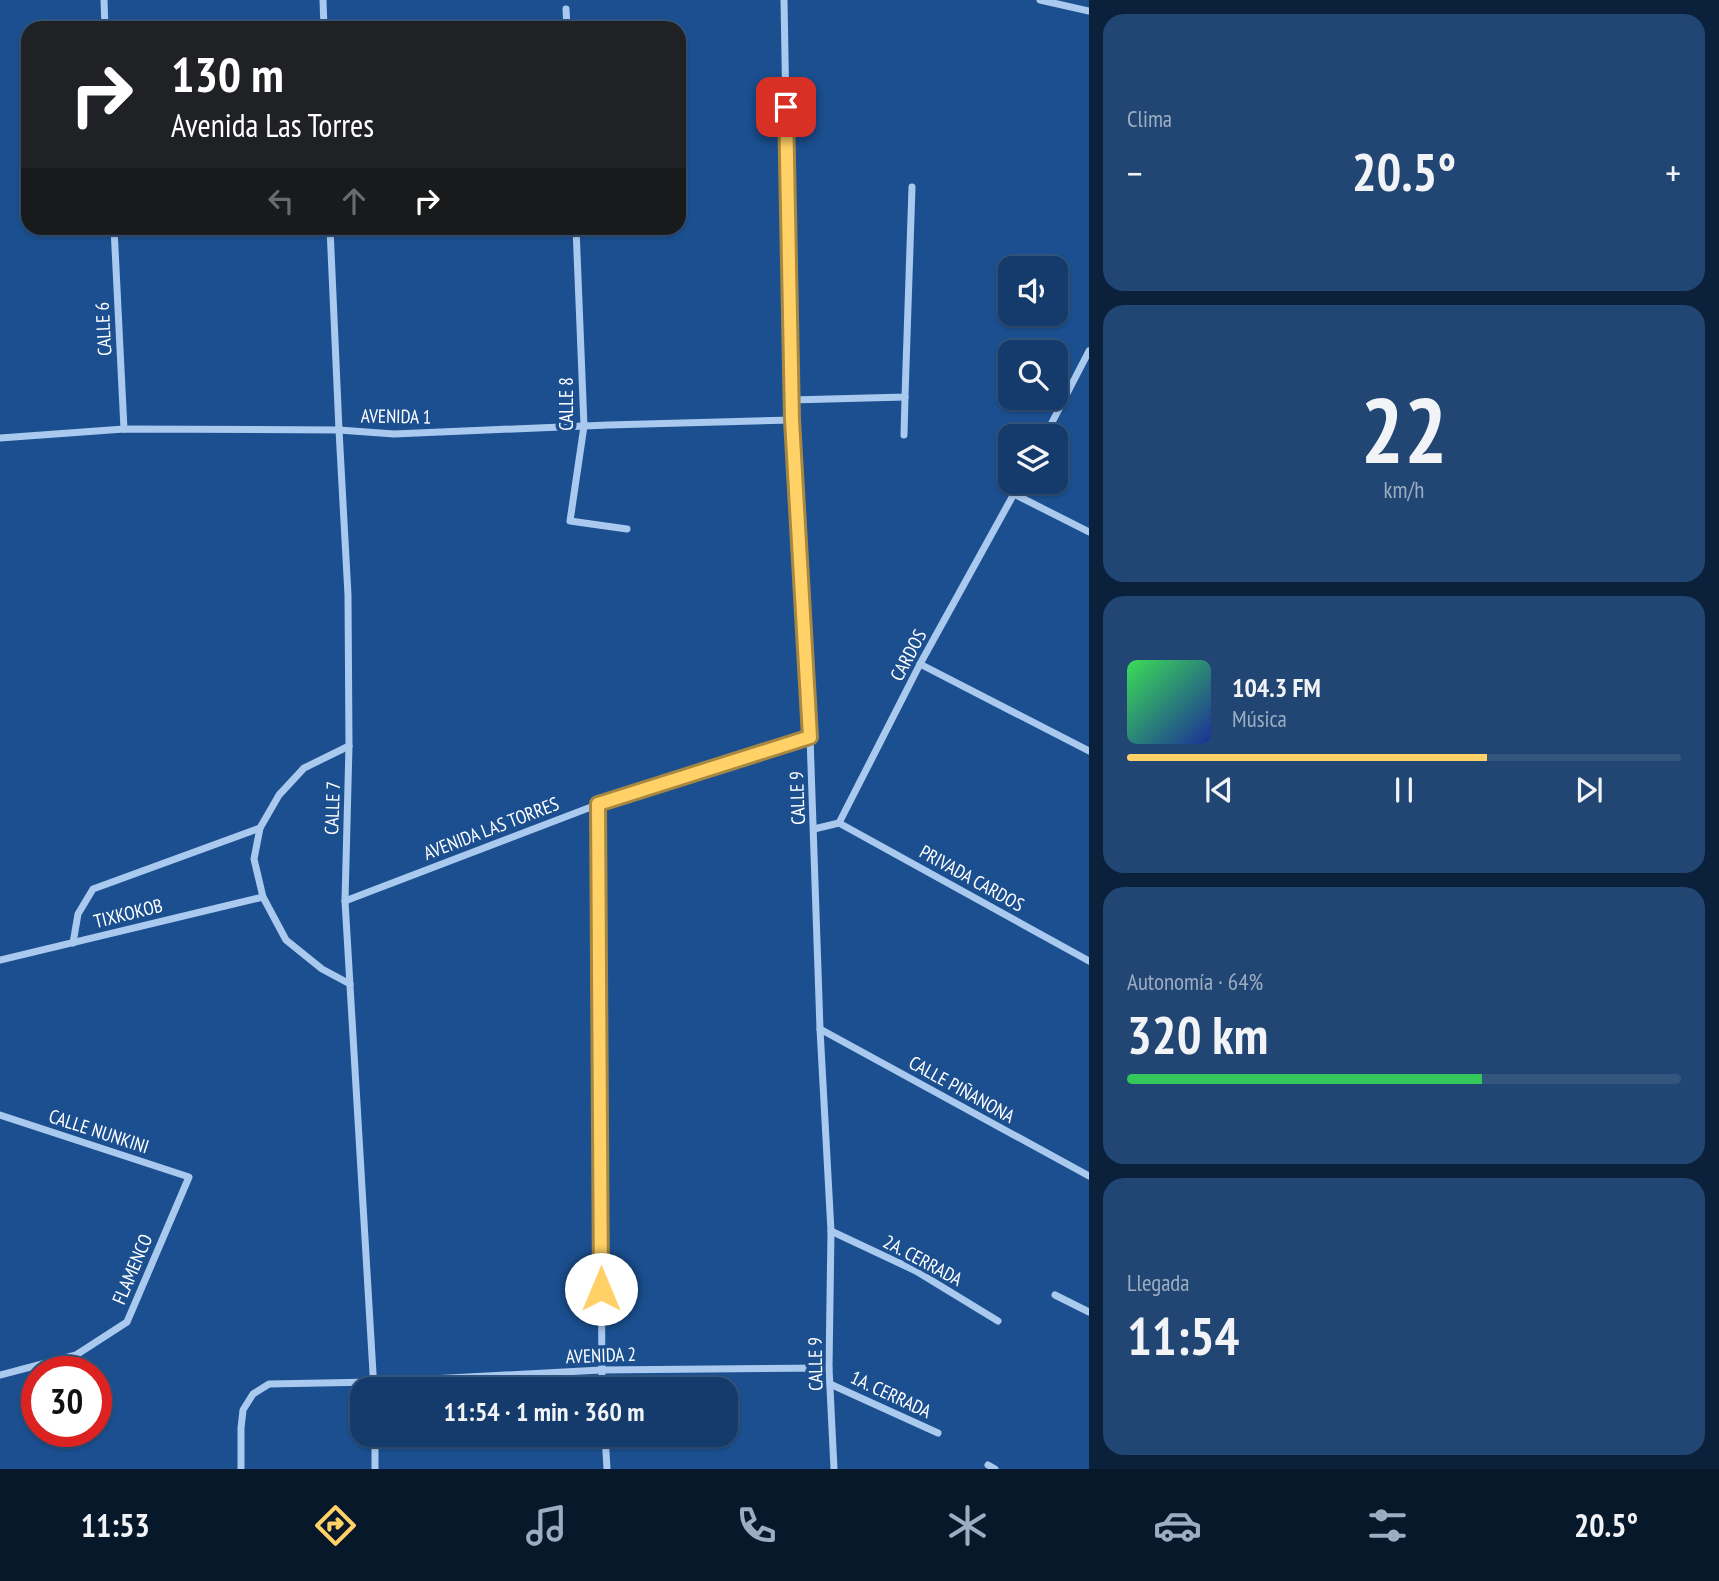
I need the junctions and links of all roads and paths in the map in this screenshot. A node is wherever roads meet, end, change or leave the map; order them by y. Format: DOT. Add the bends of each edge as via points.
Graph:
graph roads {
  1 [pos="104,0"];
  2 [pos="323,0"];
  3 [pos="783,0"];
  4 [pos="1040,0"];
  5 [pos="566,9"];
  6 [pos="1089,10"];
  7 [pos="105,21"];
  8 [pos="324,21"];
  9 [pos="567,21"];
  10 [pos="912,187"];
  11 [pos="114,235"];
  12 [pos="330,235"];
  13 [pos="576,235"];
  14 [pos="1089,351"];
  15 [pos="905,397"];
  16 [pos="791,400"];
  17 [pos="792,420"];
  18 [pos="1051,424"];
  19 [pos="584,426"];
  20 [pos="124,429"];
  21 [pos="339,430"];
  22 [pos="904,435"];
  23 [pos="0,438"];
  24 [pos="1014,494"];
  25 [pos="628,529"];
  26 [pos="1089,532"];
  27 [pos="920,664"];
  28 [pos="810,737"];
  29 [pos="349,746"];
  30 [pos="1089,751"];
  31 [pos="598,804"];
  32 [pos="839,823"];
  33 [pos="260,828"];
  34 [pos="814,829"];
  35 [pos="263,897"];
  36 [pos="345,901"];
  37 [pos="73,943"];
  38 [pos="0,960"];
  39 [pos="1089,961"];
  40 [pos="350,984"];
  41 [pos="820,1029"];
  42 [pos="0,1115"];
  43 [pos="1089,1175"];
  44 [pos="189,1177"];
  45 [pos="831,1231"];
  46 [pos="1055,1295"];
  47 [pos="1089,1312"];
  48 [pos="998,1321"];
  49 [pos="829,1368"];
  50 [pos="601,1370"];
  51 [pos="0,1375"];
  52 [pos="373,1377"];
  53 [pos="502,1377"];
  54 [pos="601,1377"];
  55 [pos="830,1384"];
  56 [pos="350,1386"];
  57 [pos="938,1433"];
  58 [pos="375,1447"];
  59 [pos="606,1447"];
  60 [pos="241,1469"];
  61 [pos="375,1469"];
  62 [pos="607,1469"];
  63 [pos="834,1469"];
  1 -- 7 [label="street"];
  2 -- 8 [label="street"];
  3 -- 16 [label="street, CALLE 9"];
  4 -- 6 [label="street"];
  5 -- 9 [label="street"];
  10 -- 15 [label="street"];
  11 -- 20 [label="street, CALLE 6"];
  12 -- 21 [label="street, CALLE 7"];
  13 -- 19 [label="street, CALLE 8"];
  14 -- 18 [label="street"];
  15 -- 16 [label="street"];
  15 -- 22 [label="street"];
  16 -- 17 [label="street, CALLE 9"];
  17 -- 19 [label="street, AVENIDA 1"];
  17 -- 28 [label="street, CALLE 9"];
  19 -- 21 [label="street, AVENIDA 1" via="394,434"];
  19 -- 25 [label="street, CALLE 8" via="570,521"];
  20 -- 21 [label="street, AVENIDA 1"];
  20 -- 23 [label="street, AVENIDA 1"];
  21 -- 29 [label="street, CALLE 7" via="348,595"];
  24 -- 26 [label="street"];
  24 -- 27 [label="street, CARDOS"];
  27 -- 30 [label="street"];
  27 -- 32 [label="street, CARDOS"];
  28 -- 31 [label="street, AVENIDA LAS TORRES"];
  28 -- 34 [label="street, CALLE 9"];
  29 -- 33 [label="street" via="304,768 279,795"];
  29 -- 36 [label="street, CALLE 7"];
  31 -- 36 [label="street, AVENIDA LAS TORRES"];
  31 -- 50 [label="street"];
  32 -- 34 [label="street"];
  32 -- 39 [label="street, PRIVADA CARDOS"];
  33 -- 35 [label="street" via="254,859"];
  33 -- 37 [label="street" via="93,889 78,914"];
  34 -- 41 [label="street, CALLE 9"];
  35 -- 37 [label="street, TIXKOKOB"];
  35 -- 40 [label="street" via="286,940 322,969"];
  36 -- 40 [label="street, CALLE 7"];
  37 -- 38 [label="street, TIXKOKOB"];
  40 -- 52 [label="street, CALLE 7"];
  41 -- 43 [label="street, CALLE PIÑANONA"];
  41 -- 45 [label="street, CALLE 9"];
  42 -- 44 [label="street, CALLE NUNKINI"];
  44 -- 51 [label="street, FLAMENCO" via="127,1322 76,1355"];
  45 -- 48 [label="street, 2A. CERRADA" via="916,1271"];
  45 -- 49 [label="street, CALLE 9"];
  46 -- 47 [label="street"];
  49 -- 50 [label="street, AVENIDA 2"];
  49 -- 55 [label="street, CALLE 9"];
  50 -- 53 [label="street, AVENIDA 2"];
  50 -- 54 [label="street"];
  55 -- 57 [label="street, 1A. CERRADA"];
  55 -- 63 [label="street, CALLE 9"];
  56 -- 60 [label="street, AVENIDA 2" via="269,1384 253,1394 243,1410"];
  58 -- 61 [label="street"];
  59 -- 62 [label="street"];
}
